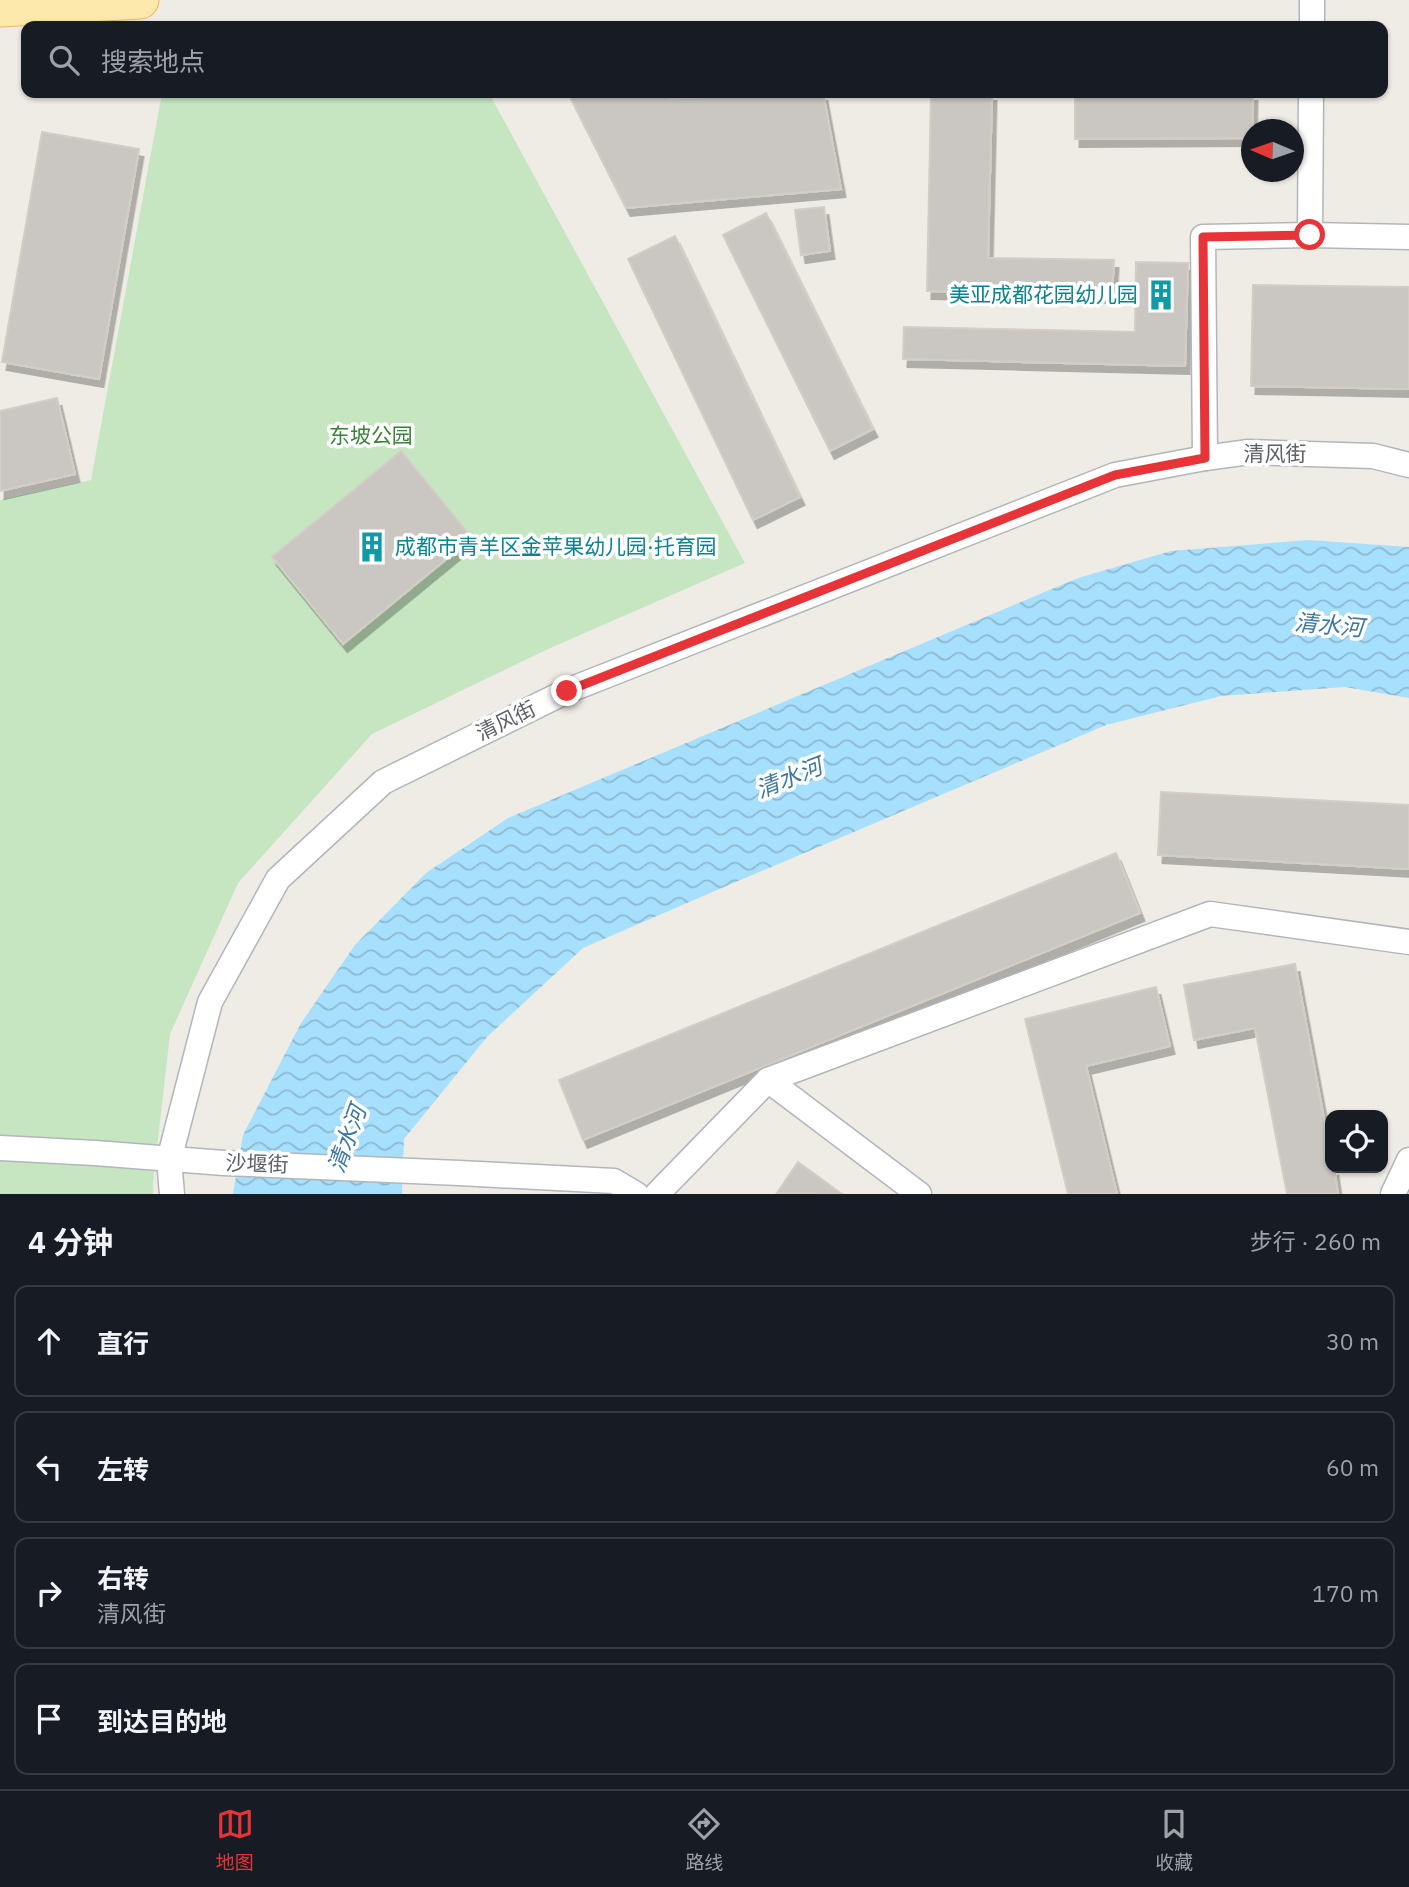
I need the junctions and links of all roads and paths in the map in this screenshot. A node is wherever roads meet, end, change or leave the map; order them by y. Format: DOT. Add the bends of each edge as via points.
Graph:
graph roads {
  1 [pos="140,0"];
  2 [pos="1312,0"];
  3 [pos="0,8"];
  4 [pos="1312,21"];
  5 [pos="1311,98"];
  6 [pos="1310,235"];
  7 [pos="1409,237"];
  8 [pos="1205,458"];
  9 [pos="1409,465"];
  10 [pos="1409,942"];
  11 [pos="768,1080"];
  12 [pos="0,1148"];
  13 [pos="169,1160"];
  14 [pos="1409,1160"];
  15 [pos="580,1186"];
  16 [pos="172,1194"];
  17 [pos="636,1194"];
  18 [pos="657,1194"];
  19 [pos="919,1194"];
  20 [pos="1393,1194"];
  1 -- 3 [label="main road"];
  2 -- 4 [label="street"];
  5 -- 6 [label="street"];
  6 -- 7 [label="street"];
  6 -- 8 [label="street" via="1203,237"];
  8 -- 9 [label="street, 清风街" via="1249,452 1373,456"];
  8 -- 13 [label="street, 清风街" via="1115,475 567,691 383,782 278,879 210,1002"];
  10 -- 11 [label="street" via="1210,914"];
  11 -- 18 [label="street"];
  11 -- 19 [label="street"];
  12 -- 13 [label="street, 沙堰街"];
  13 -- 15 [label="street, 沙堰街" via="460,1172"];
  13 -- 16 [label="street, 清风街"];
  14 -- 20 [label="street"];
  15 -- 17 [label="street, 沙堰街" via="614,1181"];
}
